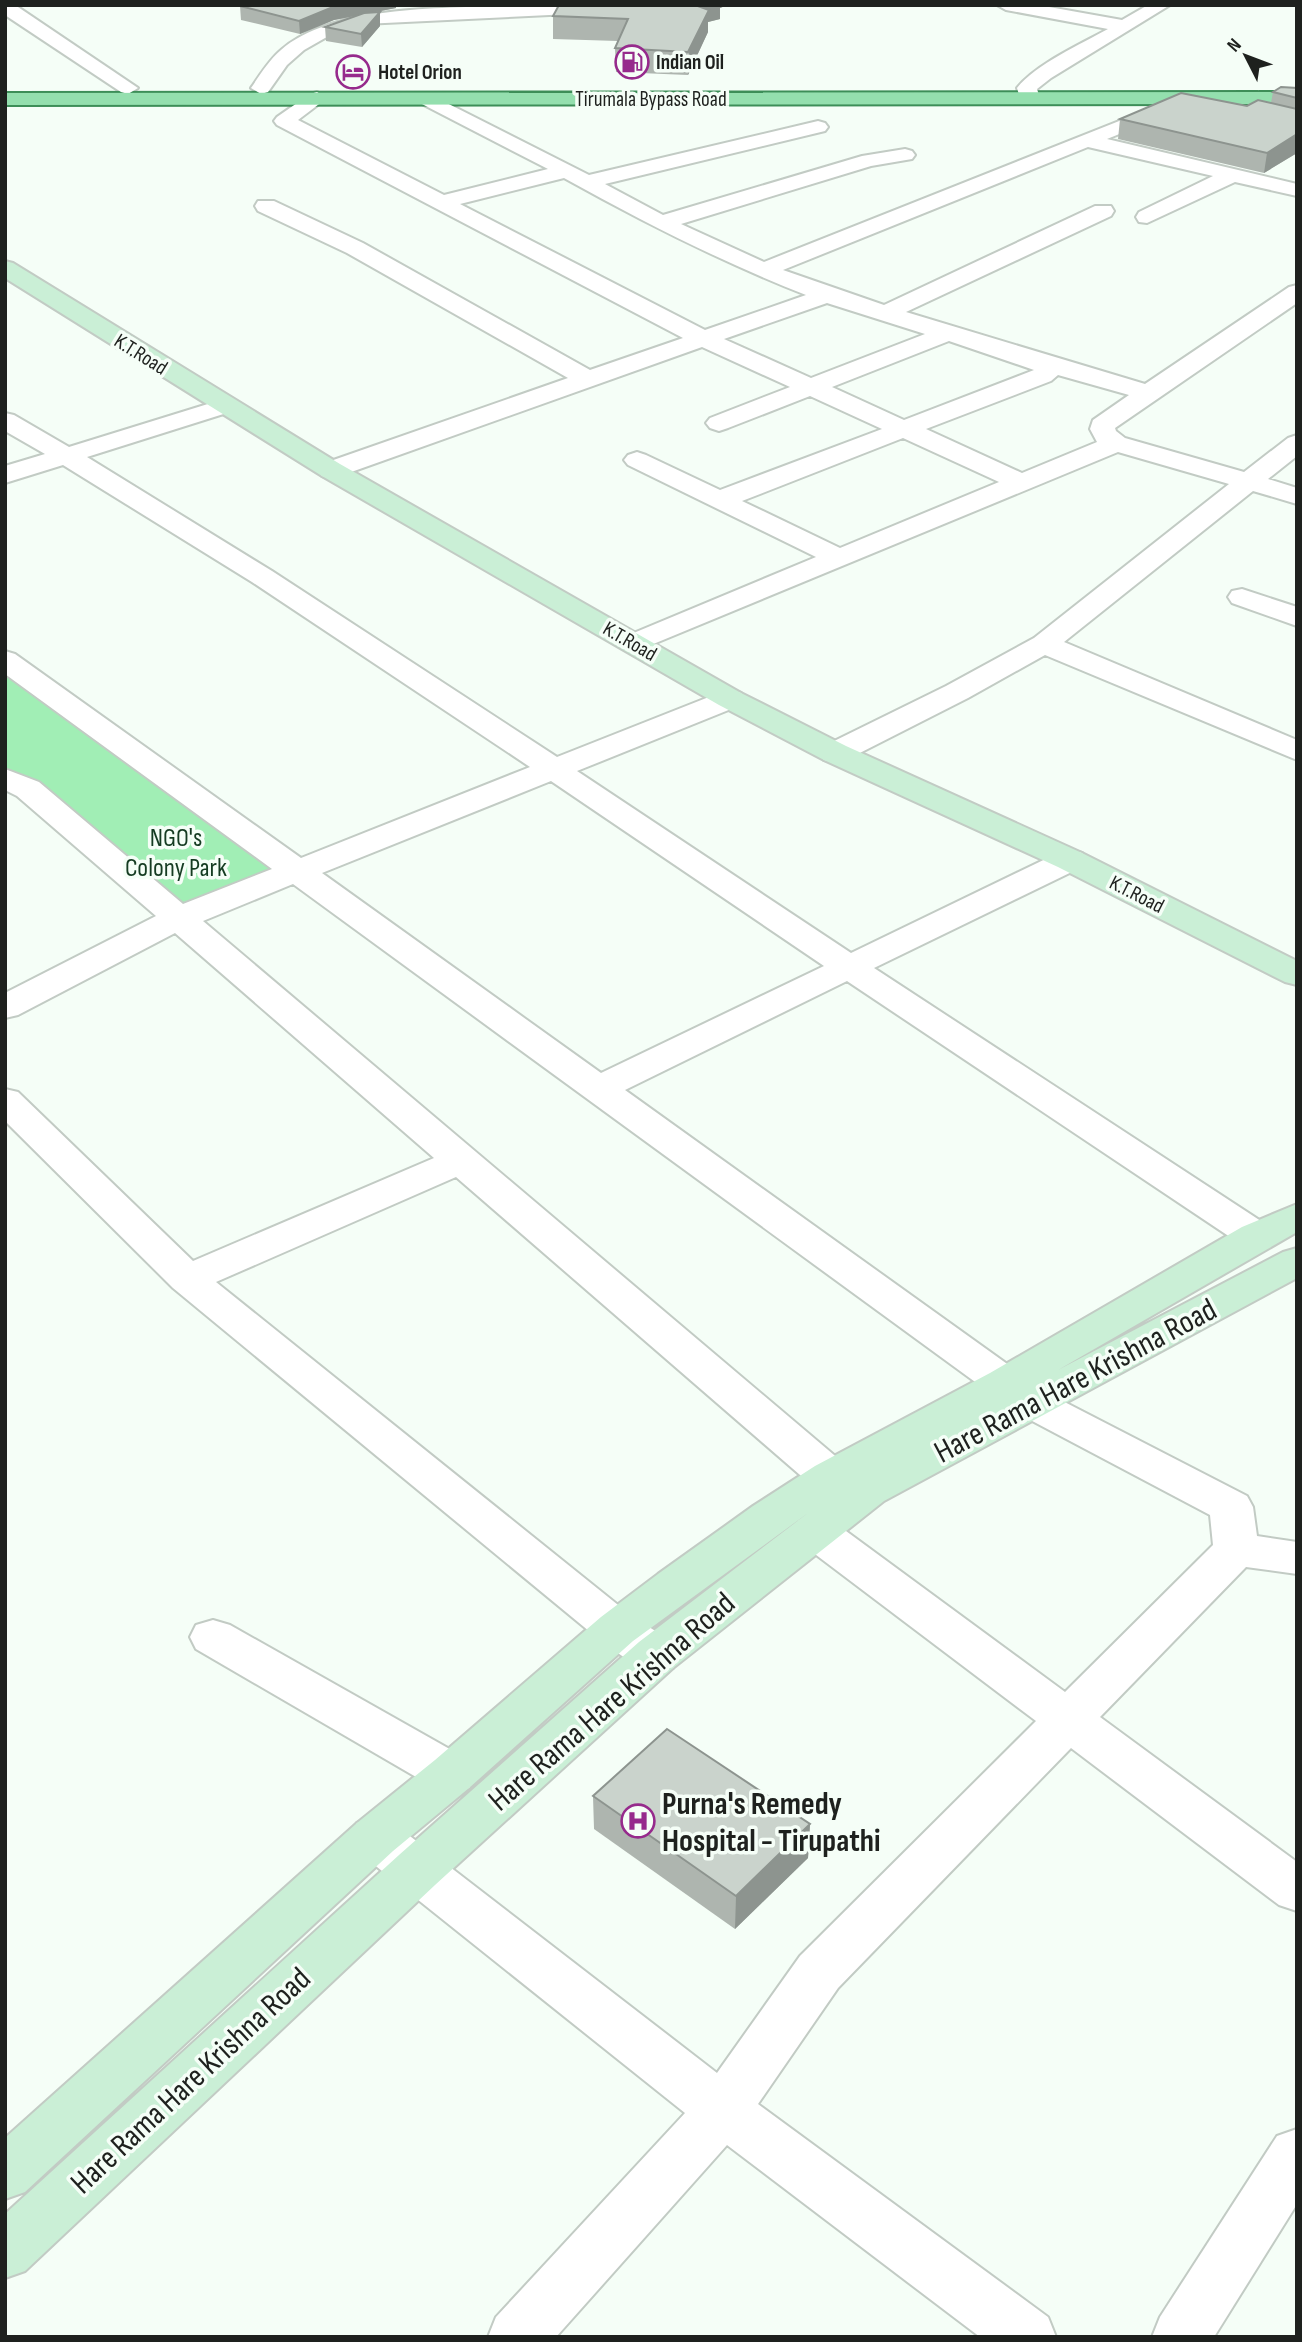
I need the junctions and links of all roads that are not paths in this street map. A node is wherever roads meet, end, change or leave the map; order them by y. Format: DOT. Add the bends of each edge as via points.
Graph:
graph roads {
  1 [pos="408,5"];
  2 [pos="1006,5"];
  3 [pos="1161,5"];
  4 [pos="591,8"];
  5 [pos="9,9"];
  6 [pos="355,21"];
  7 [pos="1124,26"];
  8 [pos="5,88"];
  9 [pos="128,88"];
  10 [pos="261,88"];
  11 [pos="1297,89"];
  12 [pos="214,93"];
  13 [pos="1029,93"];
  14 [pos="317,98"];
  15 [pos="1192,98"];
  16 [pos="1297,98"];
  17 [pos="5,99"];
  18 [pos="427,99"];
  19 [pos="818,128"];
  20 [pos="1086,140"];
  21 [pos="905,155"];
  22 [pos="567,171"];
  23 [pos="1232,175"];
  24 [pos="586,182"];
  25 [pos="1297,190"];
  26 [pos="443,202"];
  27 [pos="266,206"];
  28 [pos="1103,211"];
  29 [pos="1147,217"];
  30 [pos="661,223"];
  31 [pos="5,268"];
  32 [pos="763,270"];
  33 [pos="1297,292"];
  34 [pos="828,295"];
  35 [pos="886,313"];
  36 [pos="948,333"];
  37 [pos="702,338"];
  38 [pos="1040,362"];
  39 [pos="587,379"];
  40 [pos="813,388"];
  41 [pos="1149,393"];
  42 [pos="224,406"];
  43 [pos="5,420"];
  44 [pos="719,423"];
  45 [pos="905,429"];
  46 [pos="1116,443"];
  47 [pos="1297,443"];
  48 [pos="68,456"];
  49 [pos="637,460"];
  50 [pos="331,470"];
  51 [pos="5,475"];
  52 [pos="1247,481"];
  53 [pos="1021,482"];
  54 [pos="1297,496"];
  55 [pos="719,500"];
  56 [pos="839,558"];
  57 [pos="1242,597"];
  58 [pos="1297,617"];
  59 [pos="634,643"];
  60 [pos="1044,644"];
  61 [pos="5,660"];
  62 [pos="730,699"];
  63 [pos="1297,751"];
  64 [pos="835,753"];
  65 [pos="554,769"];
  66 [pos="5,778"];
  67 [pos="1070,860"];
  68 [pos="296,872"];
  69 [pos="179,918"];
  70 [pos="846,966"];
  71 [pos="1291,975"];
  72 [pos="5,1007"];
  73 [pos="597,1089"];
  74 [pos="5,1100"];
  75 [pos="462,1160"];
  76 [pos="1297,1216"];
  77 [pos="1256,1236"];
  78 [pos="1297,1261"];
  79 [pos="187,1279"];
  80 [pos="1020,1393"];
  81 [pos="831,1477"];
  82 [pos="816,1531"];
  83 [pos="1236,1549"];
  84 [pos="1297,1558"];
  85 [pos="617,1629"];
  86 [pos="213,1637"];
  87 [pos="656,1655"];
  88 [pos="1067,1720"];
  89 [pos="453,1774"];
  90 [pos="375,1837"];
  91 [pos="417,1870"];
  92 [pos="1297,1890"];
  93 [pos="723,2110"];
  94 [pos="1297,2154"];
  95 [pos="5,2174"];
  96 [pos="5,2252"];
  97 [pos="517,2337"];
  98 [pos="1027,2337"];
  99 [pos="1181,2337"];
  1 -- 6 [label="street"];
  2 -- 7 [label="street"];
  3 -- 7 [label="street"];
  4 -- 6 [label="street"];
  5 -- 9 [label="street"];
  6 -- 10 [label="street" via="296,47 280,60"];
  7 -- 13 [label="street" via="1044,74"];
  8 -- 9 [label="main road, Tirumala Bypass Road"];
  9 -- 12 [label="main road, Tirumala Bypass Road"];
  10 -- 12 [label="main road, Tirumala Bypass Road"];
  10 -- 13 [label="main road, Tirumala Bypass Road"];
  11 -- 13 [label="main road, Tirumala Bypass Road"];
  12 -- 14 [label="main road, Tirumala Bypass Road"];
  12 -- 17 [label="main road, Tirumala Bypass Road"];
  13 -- 15 [label="main road, Tirumala Bypass Road"];
  13 -- 18 [label="main road, Tirumala Bypass Road"];
  14 -- 18 [label="main road, Tirumala Bypass Road"];
  14 -- 26 [label="street" via="284,121"];
  15 -- 16 [label="main road, Tirumala Bypass Road"];
  15 -- 20 [label="street"];
  18 -- 22 [label="street"];
  19 -- 24 [label="street"];
  20 -- 23 [label="street"];
  20 -- 32 [label="street"];
  21 -- 30 [label="street" via="869,160"];
  22 -- 24 [label="street"];
  22 -- 26 [label="street"];
  23 -- 25 [label="street"];
  23 -- 29 [label="street"];
  24 -- 30 [label="street"];
  26 -- 37 [label="street"];
  27 -- 39 [label="street" via="366,254"];
  28 -- 35 [label="street"];
  30 -- 32 [label="street"];
  31 -- 42 [label="street, K.T.Road"];
  32 -- 34 [label="street"];
  33 -- 41 [label="street"];
  34 -- 35 [label="street"];
  34 -- 37 [label="street"];
  35 -- 36 [label="street"];
  36 -- 38 [label="street"];
  36 -- 40 [label="street"];
  37 -- 39 [label="street"];
  37 -- 40 [label="street"];
  38 -- 41 [label="street"];
  38 -- 45 [label="street" via="1049,370 1042,376"];
  39 -- 50 [label="street"];
  40 -- 44 [label="street"];
  40 -- 45 [label="street"];
  41 -- 46 [label="street" via="1102,425 1105,436"];
  42 -- 48 [label="street"];
  42 -- 50 [label="street, K.T.Road"];
  43 -- 48 [label="street"];
  45 -- 53 [label="street"];
  45 -- 55 [label="street"];
  46 -- 52 [label="street"];
  46 -- 53 [label="street"];
  47 -- 52 [label="street"];
  48 -- 51 [label="street"];
  48 -- 65 [label="street" via="367,643"];
  49 -- 55 [label="street"];
  50 -- 59 [label="street, K.T.Road"];
  52 -- 54 [label="street"];
  52 -- 60 [label="street"];
  53 -- 56 [label="street"];
  55 -- 56 [label="street"];
  56 -- 59 [label="street"];
  57 -- 58 [label="street"];
  59 -- 62 [label="street, K.T.Road"];
  60 -- 63 [label="street"];
  60 -- 64 [label="street"];
  61 -- 68 [label="street"];
  62 -- 64 [label="street, K.T.Road"];
  62 -- 65 [label="street"];
  64 -- 67 [label="street, K.T.Road"];
  65 -- 68 [label="street"];
  65 -- 70 [label="street"];
  66 -- 69 [label="street" via="28,789"];
  67 -- 70 [label="street"];
  67 -- 71 [label="street, K.T.Road"];
  68 -- 69 [label="street"];
  68 -- 73 [label="street"];
  69 -- 72 [label="street"];
  69 -- 75 [label="street"];
  70 -- 73 [label="street"];
  70 -- 77 [label="street"];
  73 -- 80 [label="street"];
  74 -- 79 [label="street"];
  75 -- 79 [label="street"];
  75 -- 81 [label="street"];
  76 -- 77 [label="street, Hare Rama Hare Krishna Road"];
  77 -- 80 [label="street, Hare Rama Hare Krishna Road"];
  78 -- 80 [label="street, Hare Rama Hare Krishna Road"];
  79 -- 85 [label="street"];
  80 -- 81 [label="street, Hare Rama Hare Krishna Road"];
  80 -- 82 [label="street, Hare Rama Hare Krishna Road" via="868,1490"];
  80 -- 83 [label="street" via="1231,1507"];
  81 -- 85 [label="street, Hare Rama Hare Krishna Road"];
  82 -- 87 [label="street, Hare Rama Hare Krishna Road"];
  82 -- 88 [label="street"];
  83 -- 84 [label="street"];
  83 -- 88 [label="street"];
  85 -- 87 [label="street"];
  85 -- 89 [label="street, Hare Rama Hare Krishna Road"];
  86 -- 89 [label="street"];
  87 -- 91 [label="street, Hare Rama Hare Krishna Road"];
  88 -- 92 [label="street"];
  88 -- 93 [label="street" via="818,1972"];
  89 -- 90 [label="street, Hare Rama Hare Krishna Road"];
  90 -- 91 [label="street"];
  90 -- 95 [label="street, Hare Rama Hare Krishna Road"];
  91 -- 93 [label="street"];
  91 -- 96 [label="street, Hare Rama Hare Krishna Road"];
  93 -- 97 [label="street"];
  93 -- 98 [label="street"];
  94 -- 99 [label="street"];
}
